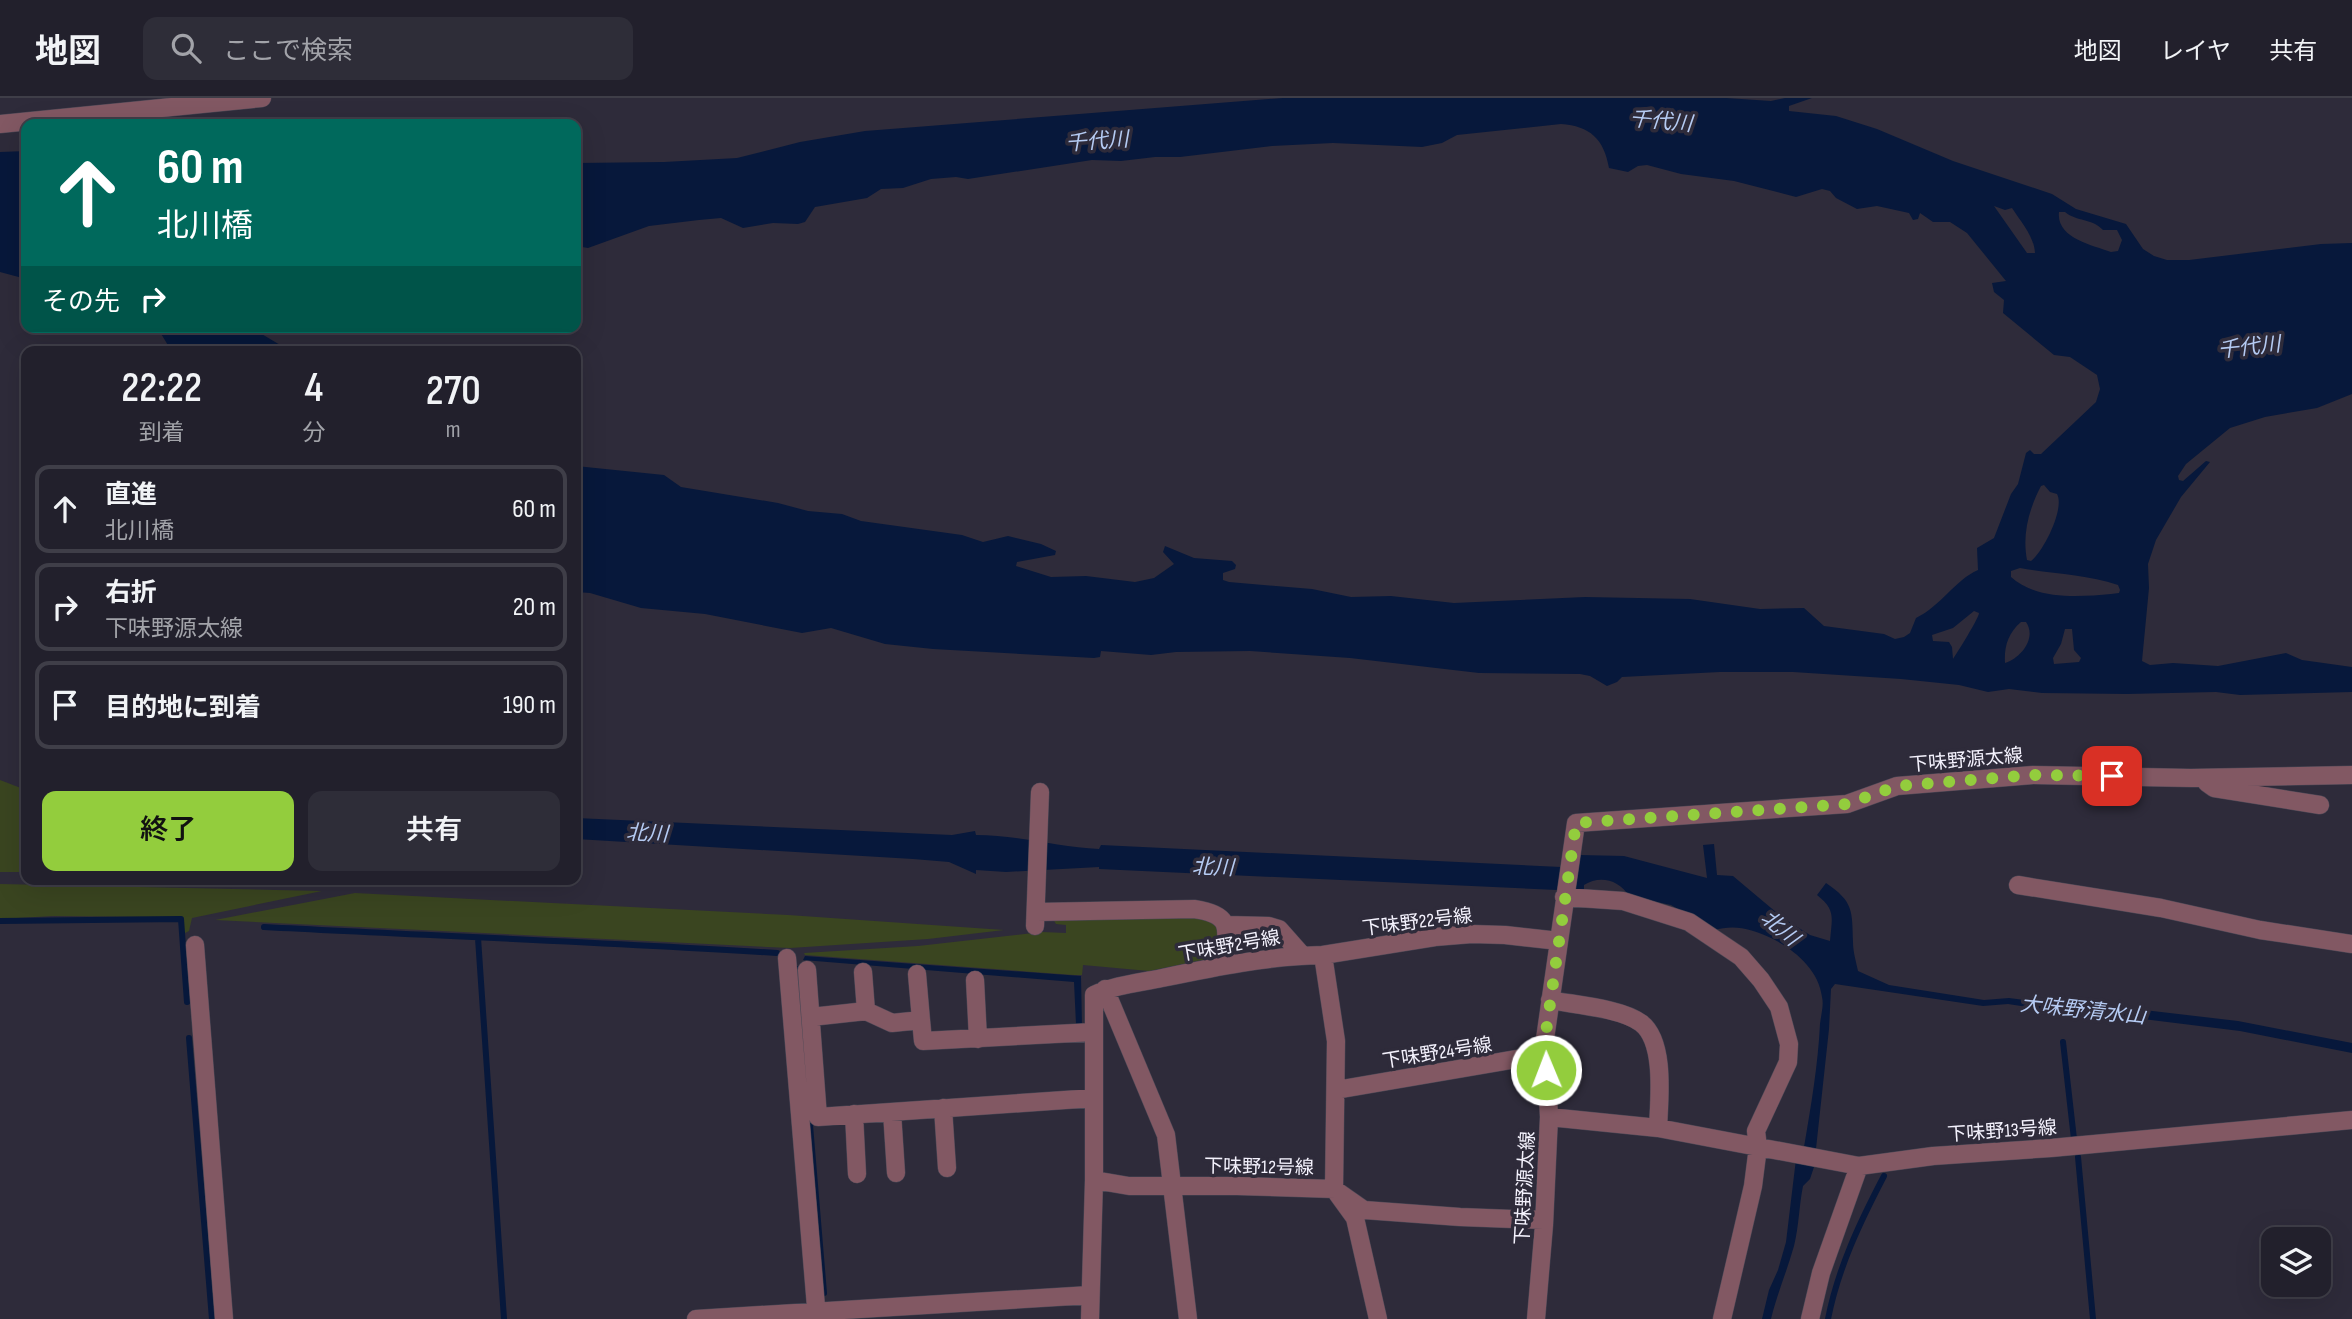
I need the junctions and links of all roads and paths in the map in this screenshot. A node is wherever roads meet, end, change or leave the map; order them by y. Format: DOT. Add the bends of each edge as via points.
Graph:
graph roads {
  1 [pos="262,98"];
  2 [pos="50,119"];
  3 [pos="21,122"];
  4 [pos="0,124"];
  5 [pos="2352,775"];
  6 [pos="2200,778"];
  7 [pos="1040,792"];
  8 [pos="2320,805"];
  9 [pos="2018,885"];
  10 [pos="1564,895"];
  11 [pos="1226,925"];
  12 [pos="1559,941"];
  13 [pos="2352,944"];
  14 [pos="195,945"];
  15 [pos="1302,955"];
  16 [pos="1323,955"];
  17 [pos="787,958"];
  18 [pos="1224,965"];
  19 [pos="807,970"];
  20 [pos="863,972"];
  21 [pos="917,974"];
  22 [pos="975,980"];
  23 [pos="1105,989"];
  24 [pos="1550,1000"];
  25 [pos="866,1011"];
  26 [pos="811,1017"];
  27 [pos="921,1020"];
  28 [pos="1094,1032"];
  29 [pos="978,1039"];
  30 [pos="1545,1054"];
  31 [pos="1336,1090"];
  32 [pos="1094,1098"];
  33 [pos="943,1108"];
  34 [pos="892,1112"];
  35 [pos="854,1114"];
  36 [pos="1549,1117"];
  37 [pos="2352,1120"];
  38 [pos="1658,1128"];
  39 [pos="1758,1147"];
  40 [pos="1859,1166"];
  41 [pos="947,1168"];
  42 [pos="896,1172"];
  43 [pos="857,1174"];
  44 [pos="1094,1180"];
  45 [pos="1172,1186"];
  46 [pos="1334,1189"];
  47 [pos="1544,1220"];
  48 [pos="1090,1295"];
  49 [pos="817,1315"];
  50 [pos="224,1319"];
  51 [pos="696,1319"];
  52 [pos="1090,1319"];
  53 [pos="1188,1319"];
  54 [pos="1378,1319"];
  55 [pos="1536,1319"];
  56 [pos="1722,1319"];
  57 [pos="1810,1319"];
  1 -- 2 [label="street"];
  3 -- 4 [label="street"];
  5 -- 6 [label="street, 下味野源太線"];
  6 -- 8 [label="street" via="2214,788"];
  6 -- 10 [label="street, 下味野源太線" via="2033,775 1897,786 1847,804 1576,823"];
  7 -- 11 [label="street" via="1036,919 1194,909 1212,911"];
  9 -- 13 [label="street"];
  10 -- 12 [label="street, 下味野源太線"];
  10 -- 39 [label="street" via="1623,901 1689,922 1741,957 1761,980 1779,1007 1789,1044 1788,1062 1756,1131"];
  11 -- 15 [label="street" via="1279,929"];
  11 -- 18 [label="street"];
  12 -- 16 [label="street, 下味野22号線" via="1472,934"];
  12 -- 24 [label="street, 下味野源太線"];
  14 -- 50 [label="street"];
  15 -- 16 [label="street, 下味野2号線"];
  15 -- 18 [label="street, 下味野2号線"];
  16 -- 31 [label="street" via="1336,1041"];
  17 -- 49 [label="street"];
  18 -- 23 [label="street, 下味野2号線"];
  19 -- 26 [label="street"];
  20 -- 25 [label="street"];
  21 -- 27 [label="street"];
  22 -- 29 [label="street"];
  23 -- 28 [label="street" via="1094,995"];
  23 -- 45 [label="street" via="1166,1135"];
  24 -- 30 [label="street, 下味野源太線"];
  24 -- 38 [label="street" via="1642,1024 1658,1060"];
  25 -- 26 [label="street"];
  25 -- 27 [label="street" via="892,1023"];
  26 -- 35 [label="street" via="818,1117"];
  27 -- 29 [label="street" via="923,1041"];
  28 -- 29 [label="street"];
  28 -- 32 [label="street"];
  30 -- 31 [label="street, 下味野24号線"];
  30 -- 36 [label="street, 下味野源太線"];
  31 -- 46 [label="street"];
  32 -- 33 [label="street"];
  32 -- 44 [label="street"];
  33 -- 34 [label="street"];
  33 -- 41 [label="street"];
  34 -- 35 [label="street"];
  34 -- 42 [label="street"];
  35 -- 43 [label="street"];
  36 -- 38 [label="street, 下味野13号線"];
  36 -- 47 [label="street, 下味野源太線"];
  37 -- 40 [label="street, 下味野13号線"];
  38 -- 39 [label="street, 下味野13号線"];
  39 -- 40 [label="street, 下味野13号線"];
  39 -- 56 [label="street" via="1754,1186"];
  40 -- 57 [label="street" via="1821,1273"];
  44 -- 45 [label="street, 下味野12号線"];
  44 -- 48 [label="street"];
  45 -- 46 [label="street, 下味野12号線"];
  45 -- 53 [label="street"];
  46 -- 47 [label="street, 下味野12号線" via="1364,1210"];
  46 -- 54 [label="street" via="1355,1218"];
  47 -- 55 [label="street, 下味野源太線"];
  48 -- 49 [label="street"];
  48 -- 52 [label="street"];
  49 -- 51 [label="street"];
}
